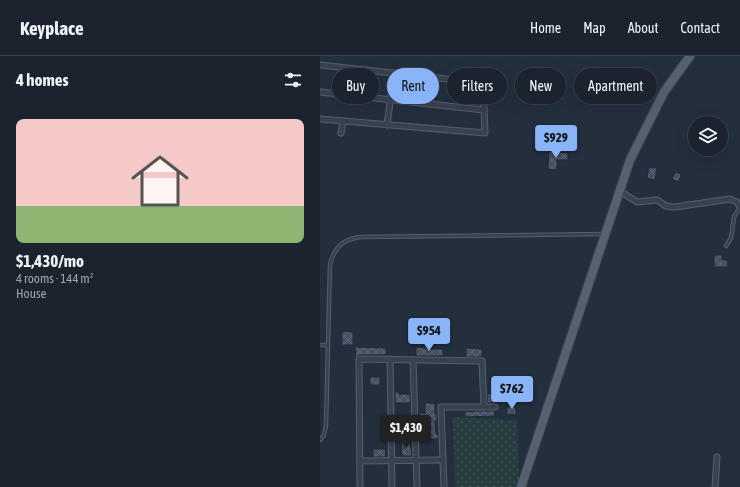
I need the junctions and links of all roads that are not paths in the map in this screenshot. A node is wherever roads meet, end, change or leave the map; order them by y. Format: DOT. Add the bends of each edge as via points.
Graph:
graph roads {
  1 [pos="690,56"];
  2 [pos="320,65"];
  3 [pos="387,72"];
  4 [pos="439,78"];
  5 [pos="320,92"];
  6 [pos="387,101"];
  7 [pos="390,104"];
  8 [pos="421,104"];
  9 [pos="484,110"];
  10 [pos="320,119"];
  11 [pos="343,121"];
  12 [pos="387,125"];
  13 [pos="341,133"];
  14 [pos="620,191"];
  15 [pos="740,207"];
  16 [pos="605,234"];
  17 [pos="726,246"];
  18 [pos="320,345"];
  19 [pos="328,345"];
  20 [pos="390,359"];
  21 [pos="414,360"];
  22 [pos="484,407"];
  23 [pos="495,407"];
  24 [pos="320,440"];
  25 [pos="717,457"];
  26 [pos="443,460"];
  27 [pos="360,461"];
  28 [pos="391,461"];
  29 [pos="416,461"];
  30 [pos="360,487"];
  31 [pos="392,487"];
  32 [pos="417,487"];
  33 [pos="444,487"];
  34 [pos="521,487"];
  35 [pos="715,487"];
  1 -- 14 [label="main road" via="664,92 630,160"];
  2 -- 3 [label="street"];
  4 -- 9 [label="street" via="483,83"];
  5 -- 6 [label="street"];
  7 -- 12 [label="street"];
  8 -- 9 [label="street"];
  9 -- 12 [label="street" via="485,133"];
  10 -- 11 [label="street"];
  11 -- 12 [label="street"];
  11 -- 13 [label="street"];
  14 -- 15 [label="street" via="637,202 657,200 666,206 730,199 737,202"];
  14 -- 16 [label="main road"];
  15 -- 17 [label="lane" via="734,217 731,238"];
  16 -- 19 [label="lane" via="349,239 335,251 330,264"];
  16 -- 34 [label="main road"];
  18 -- 19 [label="lane"];
  19 -- 24 [label="lane" via="326,425"];
  20 -- 21 [label="street"];
  20 -- 27 [label="street" via="358,358"];
  20 -- 28 [label="street"];
  21 -- 22 [label="street" via="482,361"];
  21 -- 29 [label="street"];
  22 -- 23 [label="street"];
  22 -- 26 [label="street" via="441,407"];
  25 -- 35 [label="street"];
  26 -- 29 [label="street"];
  26 -- 33 [label="street"];
  27 -- 28 [label="street"];
  27 -- 30 [label="street"];
  28 -- 29 [label="street"];
  28 -- 31 [label="street"];
  29 -- 32 [label="street"];
}
